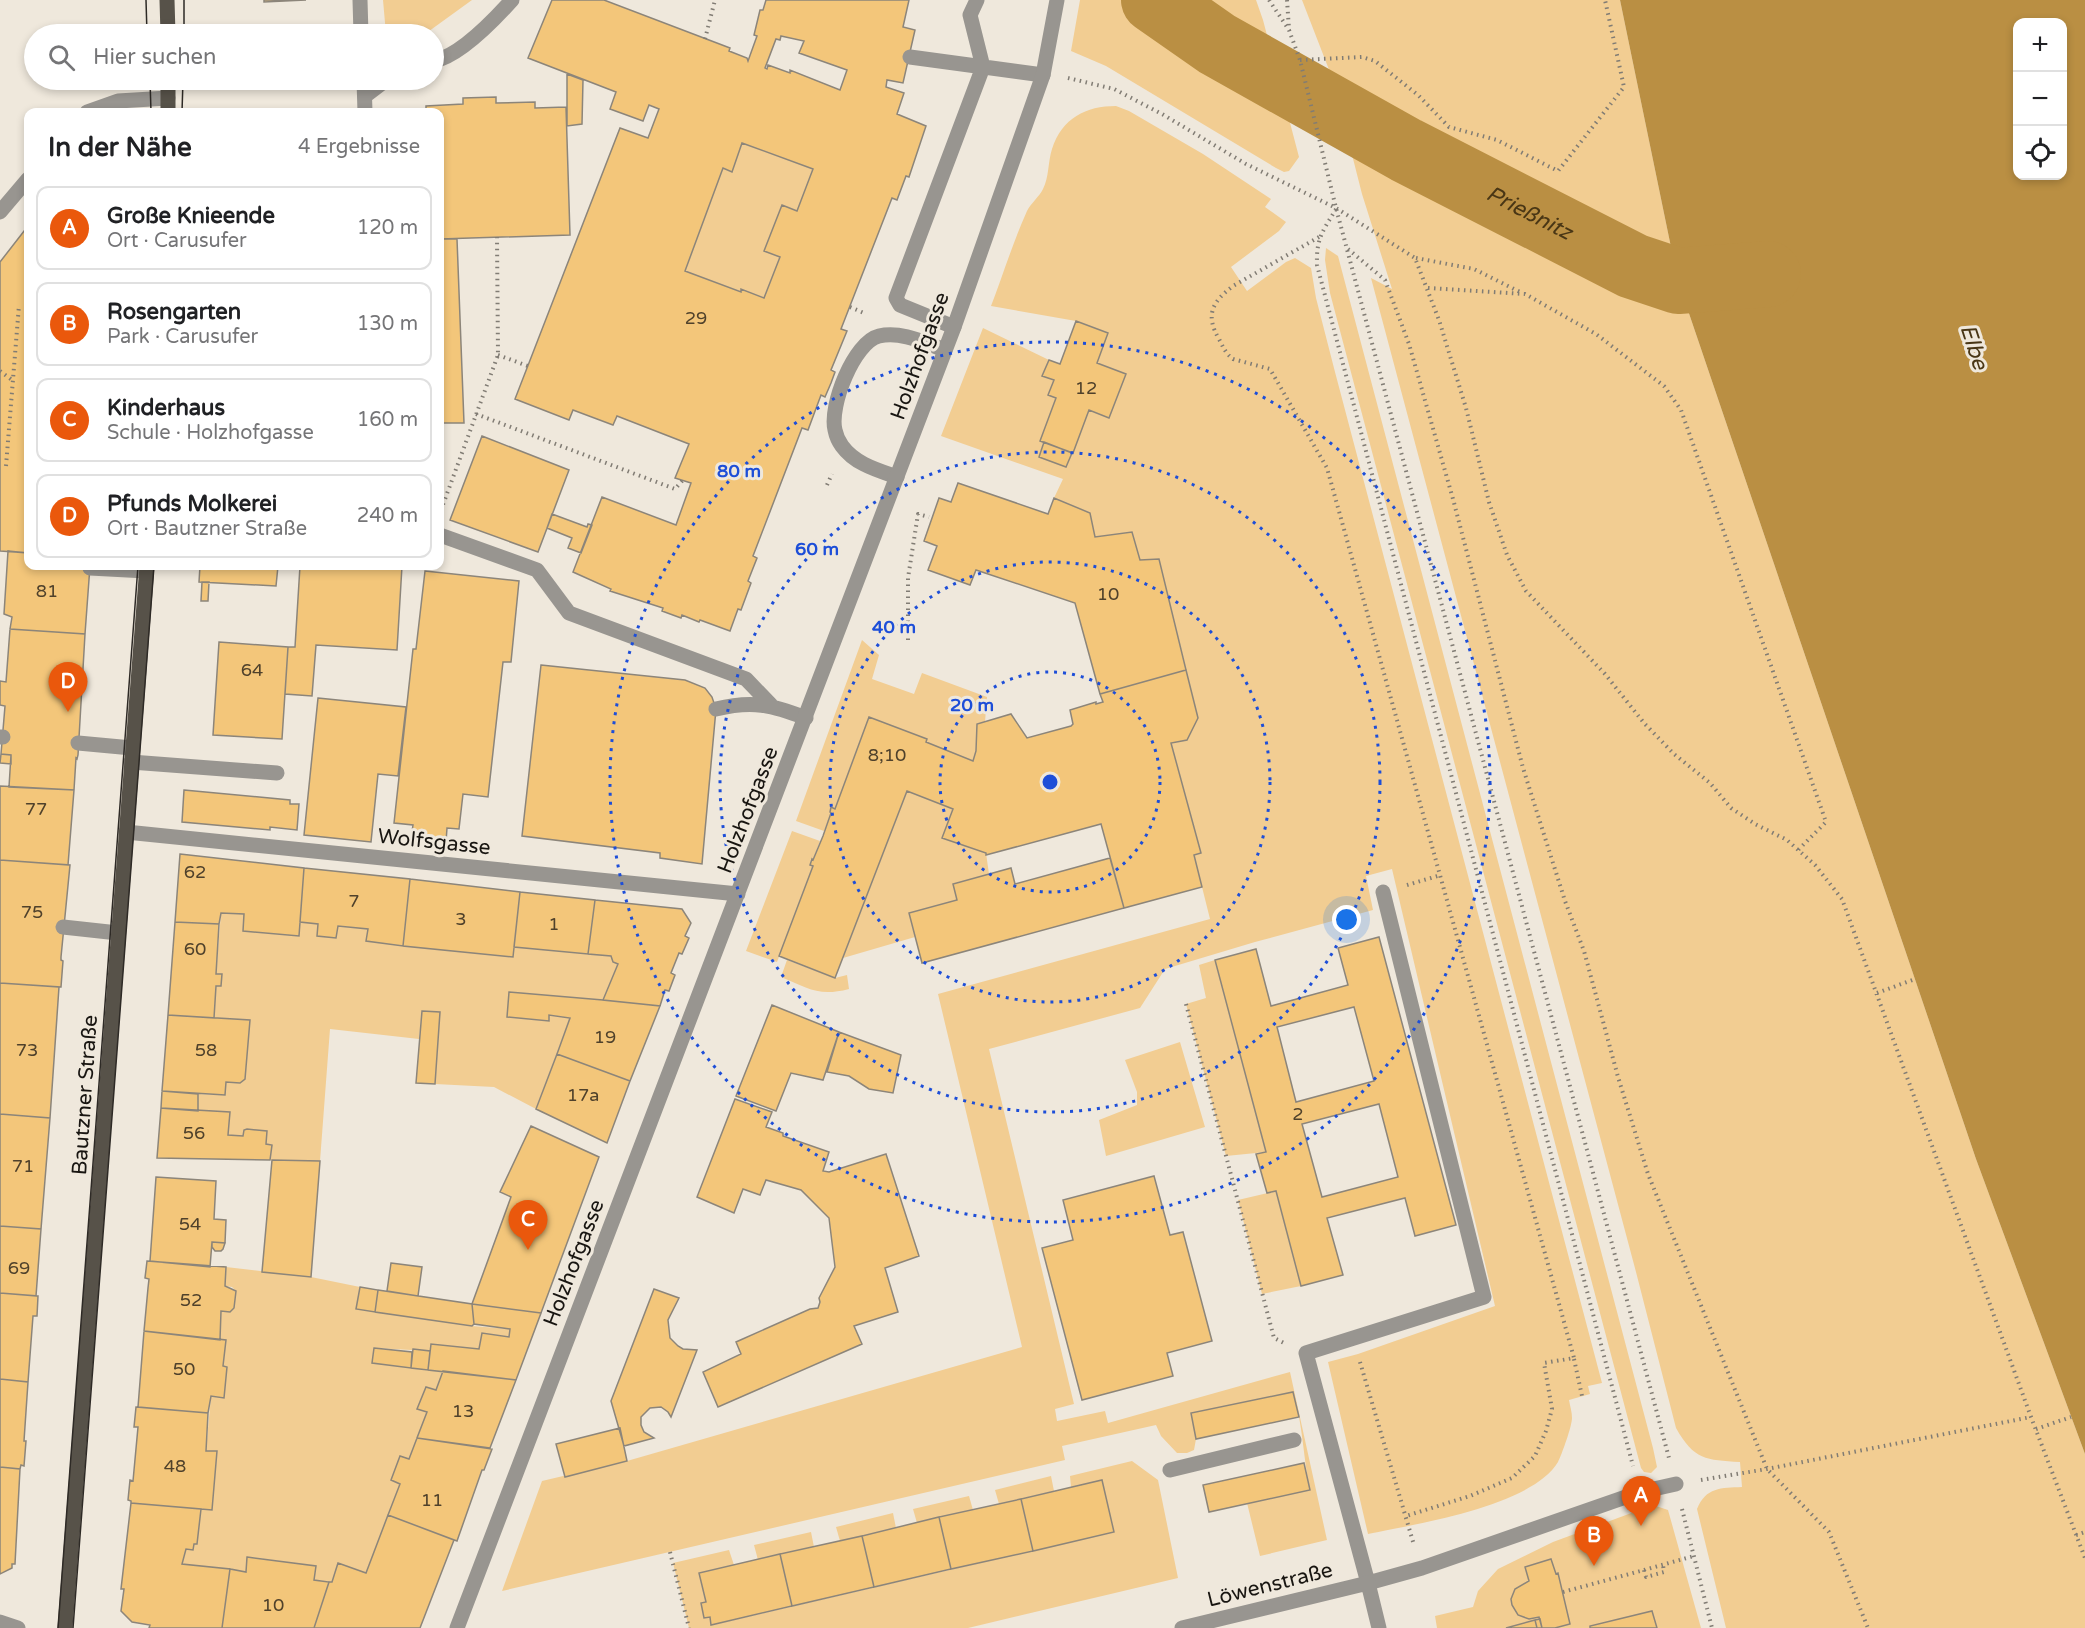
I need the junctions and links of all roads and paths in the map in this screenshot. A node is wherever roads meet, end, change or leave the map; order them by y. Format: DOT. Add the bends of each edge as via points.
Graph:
graph roads {
  1 [pos="167,0"];
  2 [pos="360,0"];
  3 [pos="512,0"];
  4 [pos="715,0"];
  5 [pos="977,0"];
  6 [pos="1057,0"];
  7 [pos="1269,0"];
  8 [pos="1287,0"];
  9 [pos="1605,0"];
  10 [pos="168,24"];
  11 [pos="361,24"];
  12 [pos="1289,30"];
  13 [pos="705,39"];
  14 [pos="910,57"];
  15 [pos="444,59"];
  16 [pos="1300,60"];
  17 [pos="983,67"];
  18 [pos="1044,75"];
  19 [pos="365,90"];
  20 [pos="373,90"];
  21 [pos="365,96"];
  22 [pos="168,105"];
  23 [pos="98,108"];
  24 [pos="365,108"];
  25 [pos="24,184"];
  26 [pos="1336,208"];
  27 [pos="0,212"];
  28 [pos="497,237"];
  29 [pos="1319,237"];
  30 [pos="1348,249"];
  31 [pos="1415,258"];
  32 [pos="1428,288"];
  33 [pos="1525,294"];
  34 [pos="19,305"];
  35 [pos="954,327"];
  36 [pos="945,350"];
  37 [pos="498,355"];
  38 [pos="528,366"];
  39 [pos="0,371"];
  40 [pos="12,380"];
  41 [pos="476,414"];
  42 [pos="0,430"];
  43 [pos="8,431"];
  44 [pos="6,466"];
  45 [pos="897,477"];
  46 [pos="683,480"];
  47 [pos="444,503"];
  48 [pos="928,517"];
  49 [pos="444,536"];
  50 [pos="147,570"];
  51 [pos="908,640"];
  52 [pos="771,705"];
  53 [pos="716,709"];
  54 [pos="806,718"];
  55 [pos="78,743"];
  56 [pos="132,755"];
  57 [pos="277,773"];
  58 [pos="126,832"];
  59 [pos="1798,850"];
  60 [pos="1441,875"];
  61 [pos="1383,892"];
  62 [pos="738,894"];
  63 [pos="63,927"];
  64 [pos="118,933"];
  65 [pos="1915,979"];
  66 [pos="1877,993"];
  67 [pos="1186,1004"];
  68 [pos="1353,1339"];
  69 [pos="1306,1353"];
  70 [pos="1574,1358"];
  71 [pos="1581,1396"];
  72 [pos="2071,1417"];
  73 [pos="2031,1418"];
  74 [pos="2036,1429"];
  75 [pos="1294,1440"];
  76 [pos="1767,1469"];
  77 [pos="1170,1470"];
  78 [pos="1676,1484"];
  79 [pos="1640,1492"];
  80 [pos="1406,1516"];
  81 [pos="2085,1532"];
  82 [pos="2076,1535"];
  83 [pos="1413,1541"];
  84 [pos="670,1552"];
  85 [pos="1694,1557"];
  86 [pos="2085,1558"];
  87 [pos="1368,1583"];
  88 [pos="1563,1592"];
  89 [pos="0,1622"];
  90 [pos="18,1628"];
  91 [pos="65,1628"];
  92 [pos="457,1628"];
  93 [pos="689,1628"];
  94 [pos="1182,1628"];
  95 [pos="1379,1628"];
  96 [pos="1712,1628"];
  97 [pos="1868,1628"];
  1 -- 10 [label="main road"];
  2 -- 11 [label="street"];
  3 -- 15 [label="street" via="492,22"];
  4 -- 13 [label="path"];
  5 -- 17 [label="street" via="970,15"];
  6 -- 18 [label="street, Holzhofgasse"];
  7 -- 12 [label="path"];
  8 -- 12 [label="path"];
  9 -- 16 [label="path" via="1624,87 1558,171 1497,140 1449,127 1418,95 1375,61 1362,57"];
  12 -- 16 [label="path"];
  14 -- 17 [label="street"];
  16 -- 26 [label="path"];
  17 -- 18 [label="street"];
  17 -- 35 [label="street" via="896,298 900,305"];
  18 -- 26 [label="path" via="1114,89 1246,164"];
  18 -- 35 [label="street, Holzhofgasse"];
  19 -- 21 [label="street"];
  20 -- 21 [label="street"];
  21 -- 24 [label="street"];
  22 -- 23 [label="street" via="118,101"];
  25 -- 27 [label="street"];
  26 -- 29 [label="path"];
  26 -- 30 [label="path"];
  26 -- 31 [label="path"];
  28 -- 37 [label="path"];
  29 -- 60 [label="path" via="1216,299 1212,325 1227,355 1270,369 1327,468"];
  29 -- 79 [label="path" via="1317,265"];
  30 -- 76 [label="path" via="1385,280 1409,344 1523,768 1564,901 1584,951 1648,1174"];
  30 -- 78 [label="path"];
  31 -- 32 [label="path"];
  31 -- 33 [label="path" via="1474,269"];
  32 -- 33 [label="path"];
  32 -- 59 [label="path" via="1466,408 1489,502 1507,555 1526,591 1674,754 1710,783 1731,808"];
  33 -- 59 [label="path" via="1596,334 1664,386 1681,410 1827,822"];
  34 -- 40 [label="path"];
  35 -- 36 [label="street, Holzhofgasse"];
  36 -- 45 [label="street, Holzhofgasse"];
  36 -- 45 [label="street" via="896,334 877,336 861,348 837,397 834,428 841,445 865,465"];
  37 -- 38 [label="path"];
  37 -- 41 [label="path"];
  39 -- 40 [label="path"];
  40 -- 43 [label="path"];
  41 -- 46 [label="path" via="675,489"];
  41 -- 47 [label="path"];
  42 -- 43 [label="path"];
  43 -- 44 [label="path"];
  45 -- 54 [label="street, Holzhofgasse"];
  48 -- 51 [label="path" via="918,514 908,578"];
  49 -- 52 [label="street" via="537,570 569,613 746,679"];
  50 -- 56 [label="main road, Bautzner Straße"];
  52 -- 53 [label="street" via="738,704"];
  52 -- 54 [label="street"];
  54 -- 62 [label="street, Holzhofgasse"];
  55 -- 56 [label="street"];
  56 -- 57 [label="street"];
  56 -- 58 [label="main road, Bautzner Straße"];
  58 -- 62 [label="street, Wolfsgasse"];
  58 -- 64 [label="main road, Bautzner Straße"];
  59 -- 66 [label="path" via="1842,899"];
  60 -- 61 [label="path"];
  60 -- 70 [label="path"];
  61 -- 68 [label="street" via="1484,1297"];
  62 -- 92 [label="street, Holzhofgasse"];
  63 -- 64 [label="street"];
  64 -- 91 [label="main road, Bautzner Straße"];
  65 -- 66 [label="path"];
  66 -- 73 [label="path"];
  67 -- 69 [label="path" via="1274,1338"];
  68 -- 69 [label="street"];
  68 -- 80 [label="path"];
  69 -- 87 [label="street"];
  70 -- 71 [label="path"];
  70 -- 80 [label="path" via="1544,1363 1552,1409 1535,1456 1520,1471 1470,1496"];
  72 -- 74 [label="path"];
  73 -- 74 [label="path"];
  73 -- 76 [label="path"];
  74 -- 82 [label="path"];
  75 -- 77 [label="street"];
  76 -- 78 [label="path"];
  76 -- 97 [label="path" via="1829,1533"];
  78 -- 79 [label="street, Löwenstraße"];
  78 -- 85 [label="path"];
  79 -- 87 [label="street, Löwenstraße"];
  80 -- 83 [label="path"];
  81 -- 82 [label="path"];
  82 -- 86 [label="path"];
  84 -- 93 [label="path"];
  85 -- 88 [label="path"];
  85 -- 96 [label="path"];
  87 -- 94 [label="street, Löwenstraße"];
  87 -- 95 [label="street"];
  89 -- 90 [label="street"];
}
